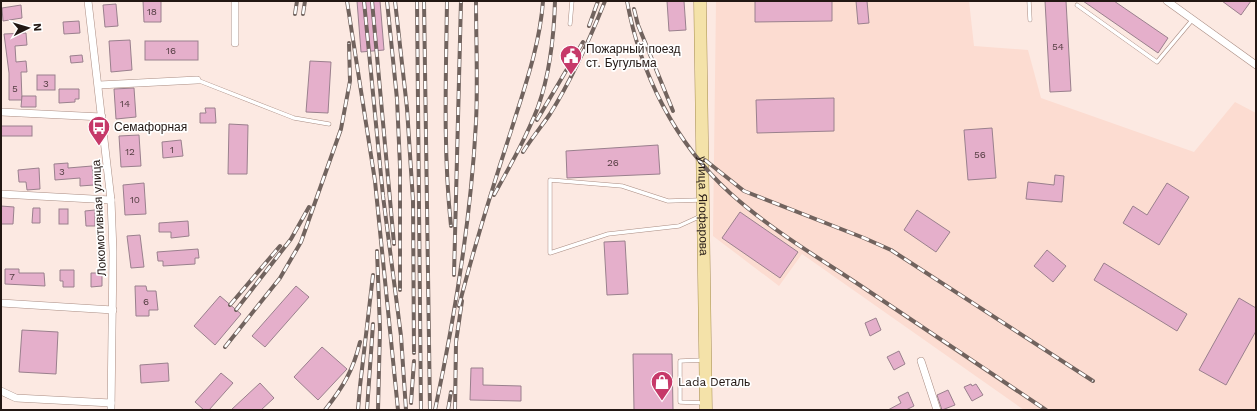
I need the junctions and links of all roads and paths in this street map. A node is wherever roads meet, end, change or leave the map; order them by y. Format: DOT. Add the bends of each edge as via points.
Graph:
graph roads {
  1 [pos="88,1"];
  2 [pos="235,1"];
  3 [pos="572,1"];
  4 [pos="700,1"];
  5 [pos="1029,1"];
  6 [pos="1167,1"];
  7 [pos="1077,6"];
  8 [pos="1193,19"];
  9 [pos="1030,20"];
  10 [pos="570,24"];
  11 [pos="235,43"];
  12 [pos="1256,65"];
  13 [pos="197,80"];
  14 [pos="98,85"];
  15 [pos="1,112"];
  16 [pos="102,117"];
  17 [pos="329,124"];
  18 [pos="1,194"];
  19 [pos="110,200"];
  20 [pos="702,200"];
  21 [pos="702,215"];
  22 [pos="1,303"];
  23 [pos="113,310"];
  24 [pos="705,360"];
  25 [pos="921,362"];
  26 [pos="1,391"];
  27 [pos="111,406"];
  28 [pos="706,406"];
  29 [pos="937,410"];
  1 -- 14 [label="street, Локомотивная улица"];
  2 -- 11 [label="street"];
  3 -- 10 [label="lane"];
  4 -- 20 [label="main road, улица Ягофарова"];
  5 -- 9 [label="lane"];
  6 -- 8 [label="street"];
  7 -- 8 [label="lane" via="1157,62"];
  8 -- 12 [label="street"];
  13 -- 14 [label="street"];
  13 -- 17 [label="lane" via="294,118"];
  14 -- 16 [label="street, Локомотивная улица"];
  15 -- 16 [label="street"];
  16 -- 19 [label="street, Локомотивная улица"];
  18 -- 19 [label="street"];
  19 -- 23 [label="street, Локомотивная улица"];
  20 -- 21 [label="main road, улица Ягофарова"];
  20 -- 21 [label="lane" via="668,201 622,186 550,180 550,253 608,234 679,226"];
  21 -- 24 [label="main road, улица Ягофарова"];
  22 -- 23 [label="street"];
  23 -- 27 [label="street, Локомотивная улица"];
  24 -- 28 [label="main road, улица Ягофарова"];
  24 -- 28 [label="lane" via="680,361 680,402"];
  25 -- 29 [label="street"];
  26 -- 27 [label="street" via="16,398"];
}
